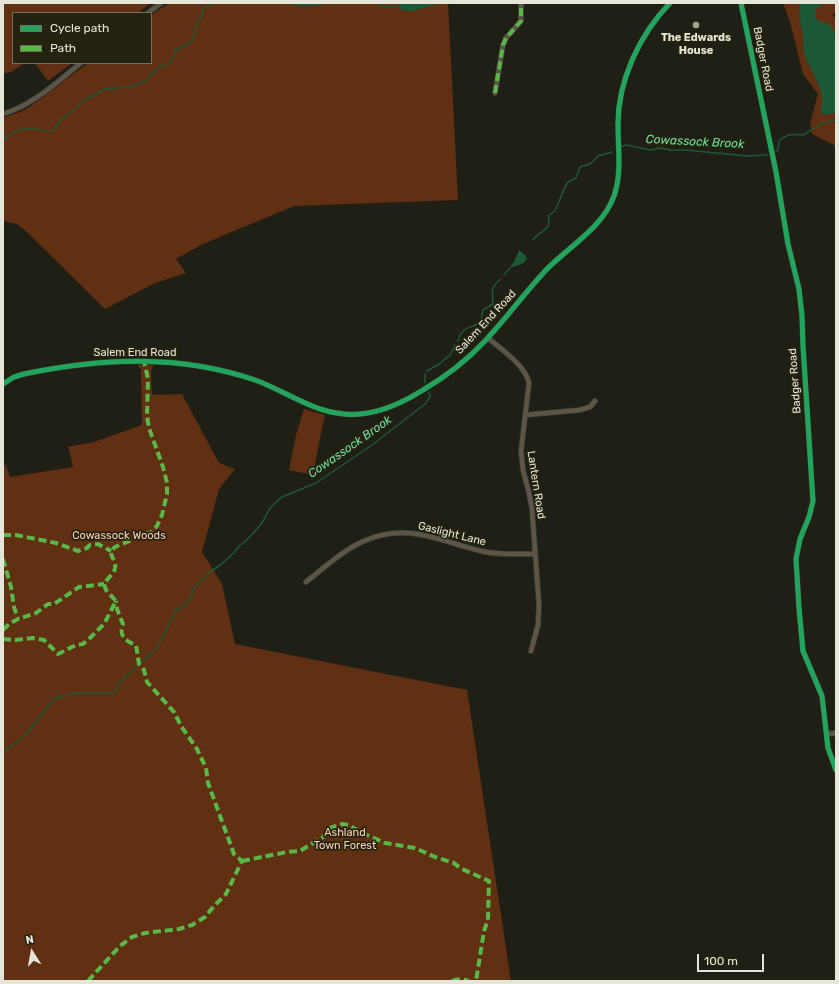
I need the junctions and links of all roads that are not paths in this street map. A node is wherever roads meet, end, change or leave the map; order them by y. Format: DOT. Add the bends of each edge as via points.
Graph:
graph roads {
  1 [pos="161,3"];
  2 [pos="521,3"];
  3 [pos="670,3"];
  4 [pos="741,3"];
  5 [pos="149,12"];
  6 [pos="81,64"];
  7 [pos="495,93"];
  8 [pos="3,114"];
  9 [pos="488,338"];
  10 [pos="3,384"];
  11 [pos="595,401"];
  12 [pos="525,415"];
  13 [pos="535,554"];
  14 [pos="306,582"];
  15 [pos="531,651"];
  16 [pos="836,733"];
  17 [pos="827,734"];
  18 [pos="836,770"];
  1 -- 5 [label="street"];
  2 -- 7 [label="street" via="521,22 503,45"];
  3 -- 9 [label="street, Salem End Road" via="655,19 642,40 624,82 618,111 617,182 610,204 590,229 546,270"];
  4 -- 17 [label="street, Badger Road" via="800,301 813,501 810,517 797,549 796,570 803,651 822,696"];
  6 -- 8 [label="street" via="30,102"];
  9 -- 10 [label="street, Salem End Road" via="458,366 415,395 385,409 359,414 320,410 255,380 169,362 97,362 24,374"];
  9 -- 12 [label="street, Lantern Road" via="523,370 528,378"];
  11 -- 12 [label="street" via="590,407 580,410"];
  12 -- 13 [label="street, Lantern Road" via="521,451 532,509"];
  13 -- 14 [label="street, Gaslight Lane" via="492,553 414,533 393,534 372,538 356,545"];
  13 -- 15 [label="street, Lantern Road" via="538,625"];
  16 -- 17 [label="street"];
  17 -- 18 [label="street, Badger Road" via="830,755"];
}
